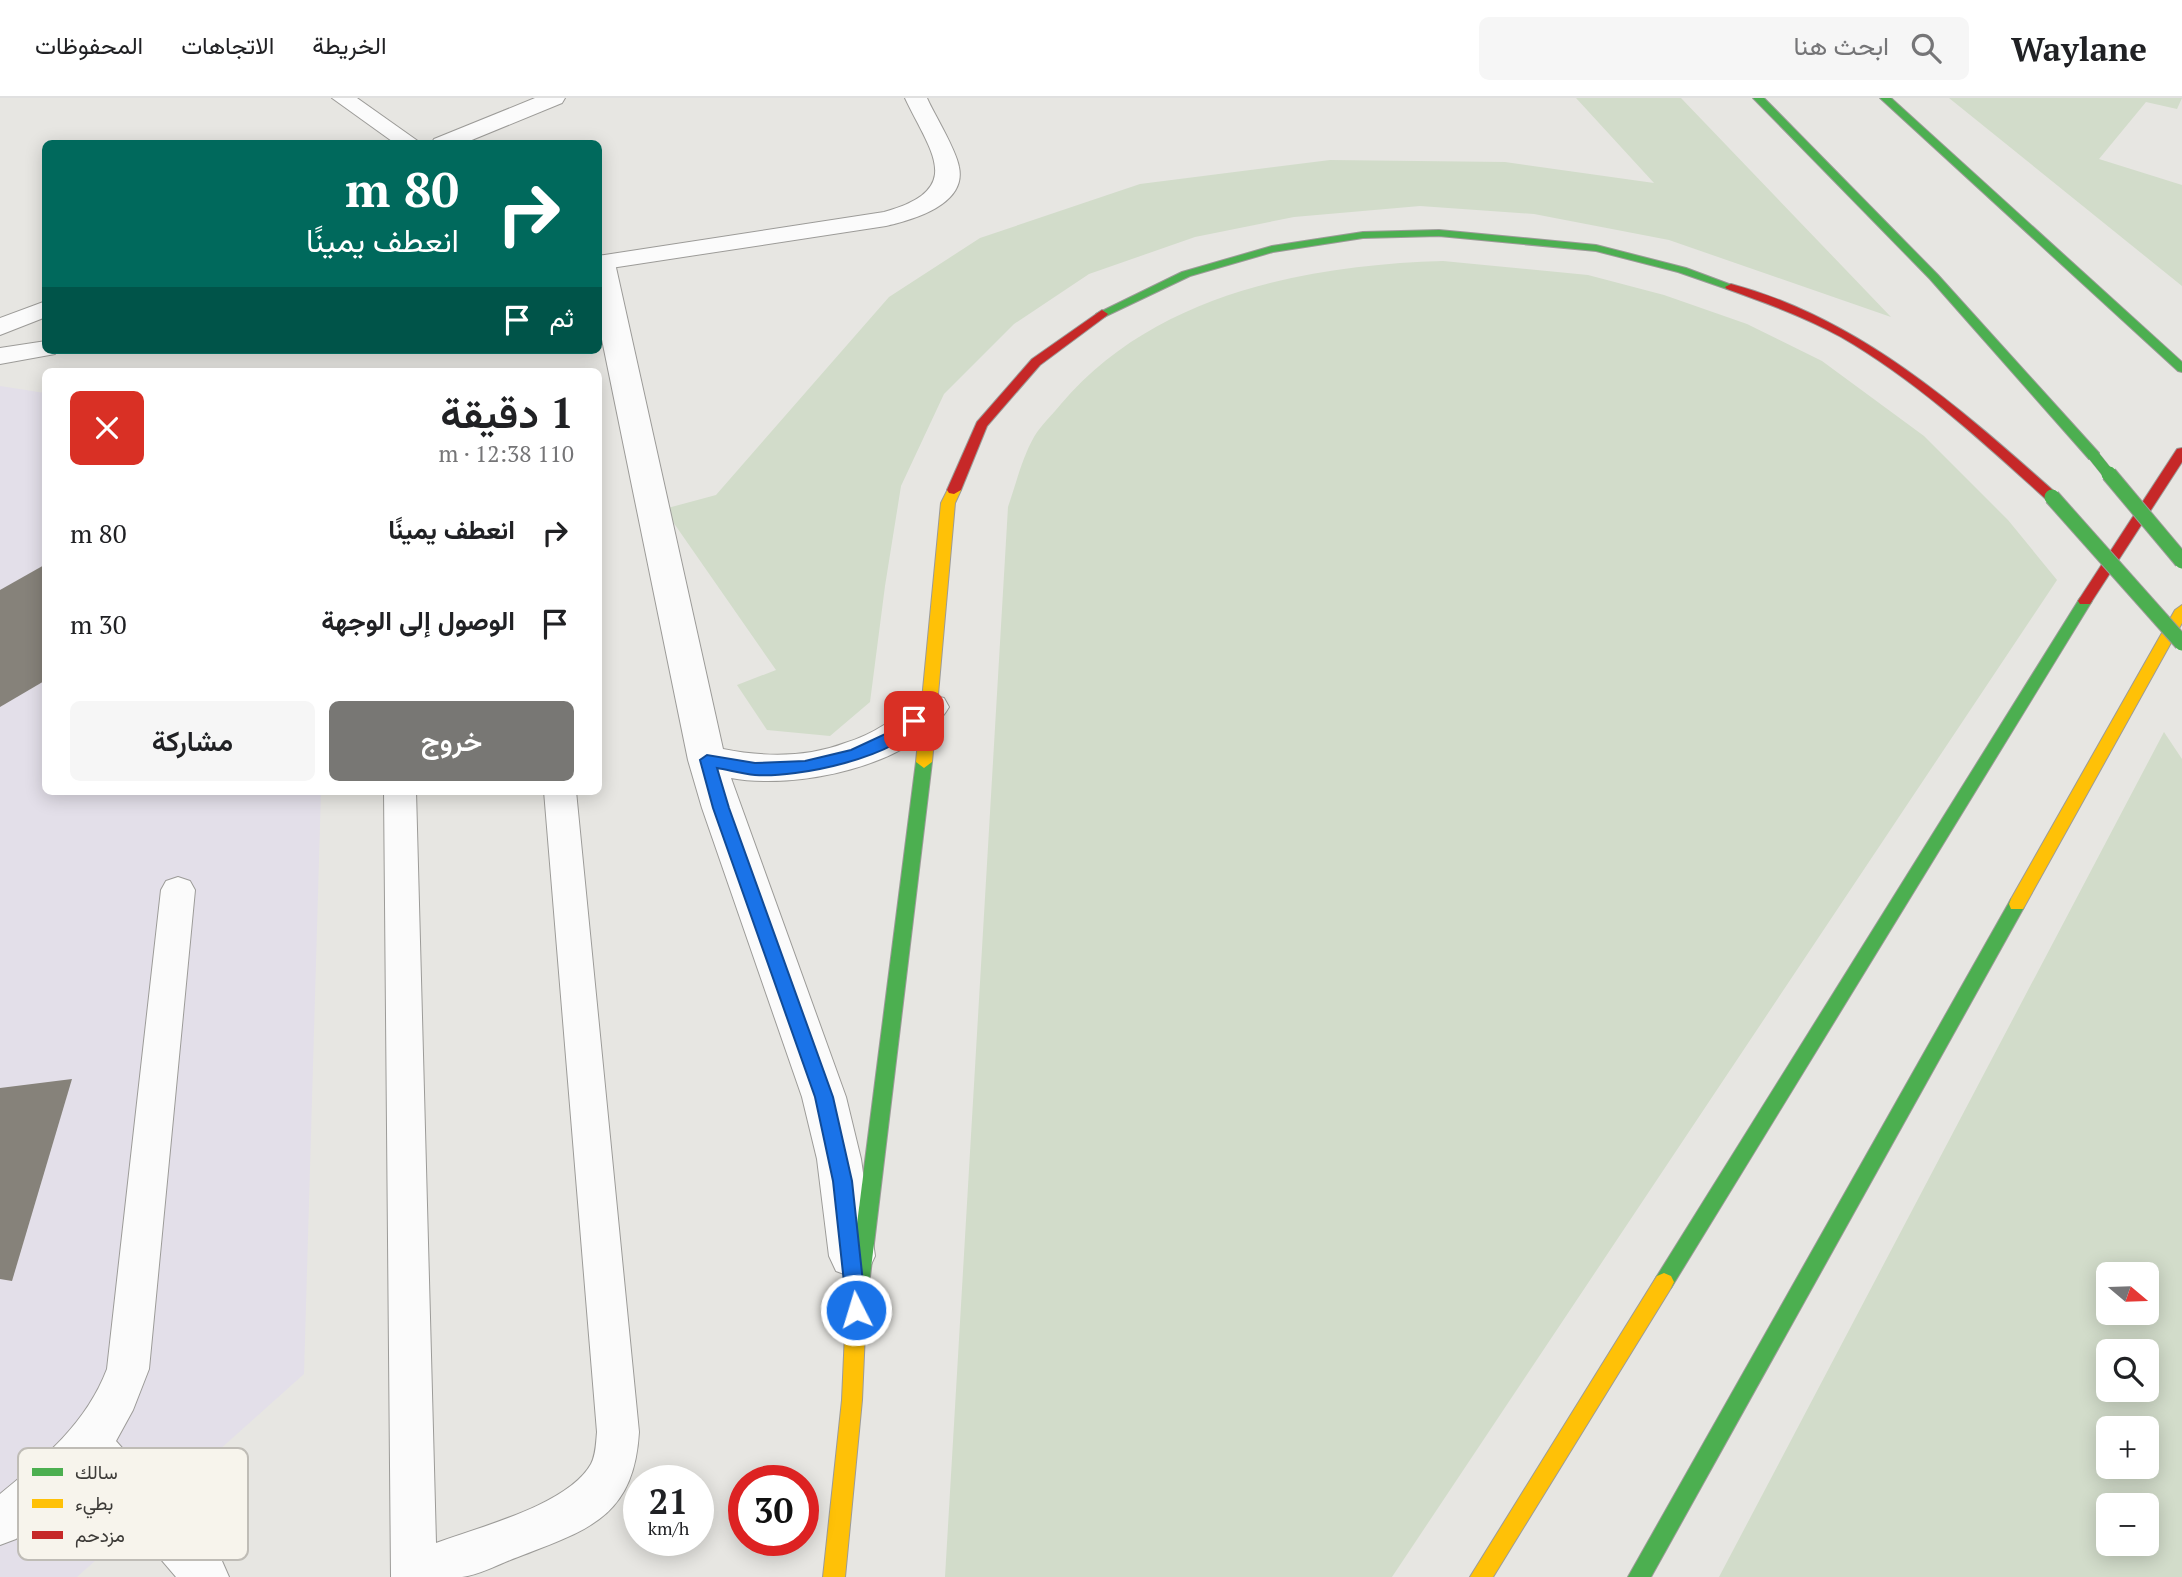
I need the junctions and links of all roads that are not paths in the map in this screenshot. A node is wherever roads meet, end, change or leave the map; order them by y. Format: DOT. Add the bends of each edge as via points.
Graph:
graph roads {
  1 [pos="343,98"];
  2 [pos="554,98"];
  3 [pos="916,98"];
  4 [pos="1758,98"];
  5 [pos="1885,98"];
  6 [pos="405,140"];
  7 [pos="452,140"];
  8 [pos="602,263"];
  9 [pos="602,272"];
  10 [pos="42,310"];
  11 [pos="0,327"];
  12 [pos="2156,345"];
  13 [pos="42,350"];
  14 [pos="0,356"];
  15 [pos="2182,368"];
  16 [pos="2182,374"];
  17 [pos="2182,452"];
  18 [pos="2182,561"];
  19 [pos="2182,610"];
  20 [pos="2182,643"];
  21 [pos="931,707"];
  22 [pos="707,760"];
  23 [pos="400,795"];
  24 [pos="560,795"];
  25 [pos="178,890"];
  26 [pos="856,1310"];
  27 [pos="91,1444"];
  28 [pos="87,1448"];
  29 [pos="94,1448"];
  30 [pos="18,1508"];
  31 [pos="0,1523"];
  32 [pos="191,1560"];
  33 [pos="414,1575"];
  34 [pos="206,1577"];
  35 [pos="834,1577"];
  36 [pos="1481,1577"];
  37 [pos="1639,1577"];
  1 -- 6 [label="lane"];
  2 -- 7 [label="lane"];
  3 -- 8 [label="lane" via="949,178 922,207 886,219"];
  4 -- 18 [label="main road, bridge" via="1934,277"];
  5 -- 12 [label="main road"];
  9 -- 22 [label="street"];
  10 -- 11 [label="lane"];
  12 -- 15 [label="main road"];
  12 -- 16 [label="main road"];
  13 -- 14 [label="lane"];
  17 -- 36 [label="main road"];
  19 -- 37 [label="main road"];
  20 -- 21 [label="main road, bridge" via="2052,497 1970,423 1857,342 1772,301 1682,270 1596,248 1439,233 1363,235 1272,249 1186,274 1098,316 1036,362 981,425 948,503"];
  21 -- 22 [label="street" via="897,734 854,755 805,767 755,769"];
  21 -- 26 [label="main road"];
  22 -- 26 [label="street" via="824,1097 843,1186"];
  23 -- 33 [label="lane"];
  24 -- 33 [label="lane" via="617,1455 592,1499 571,1514"];
  25 -- 27 [label="lane" via="128,1369 116,1404"];
  26 -- 35 [label="main road"];
  27 -- 28 [label="lane"];
  27 -- 29 [label="lane"];
  30 -- 31 [label="lane"];
  32 -- 34 [label="lane"];
}
